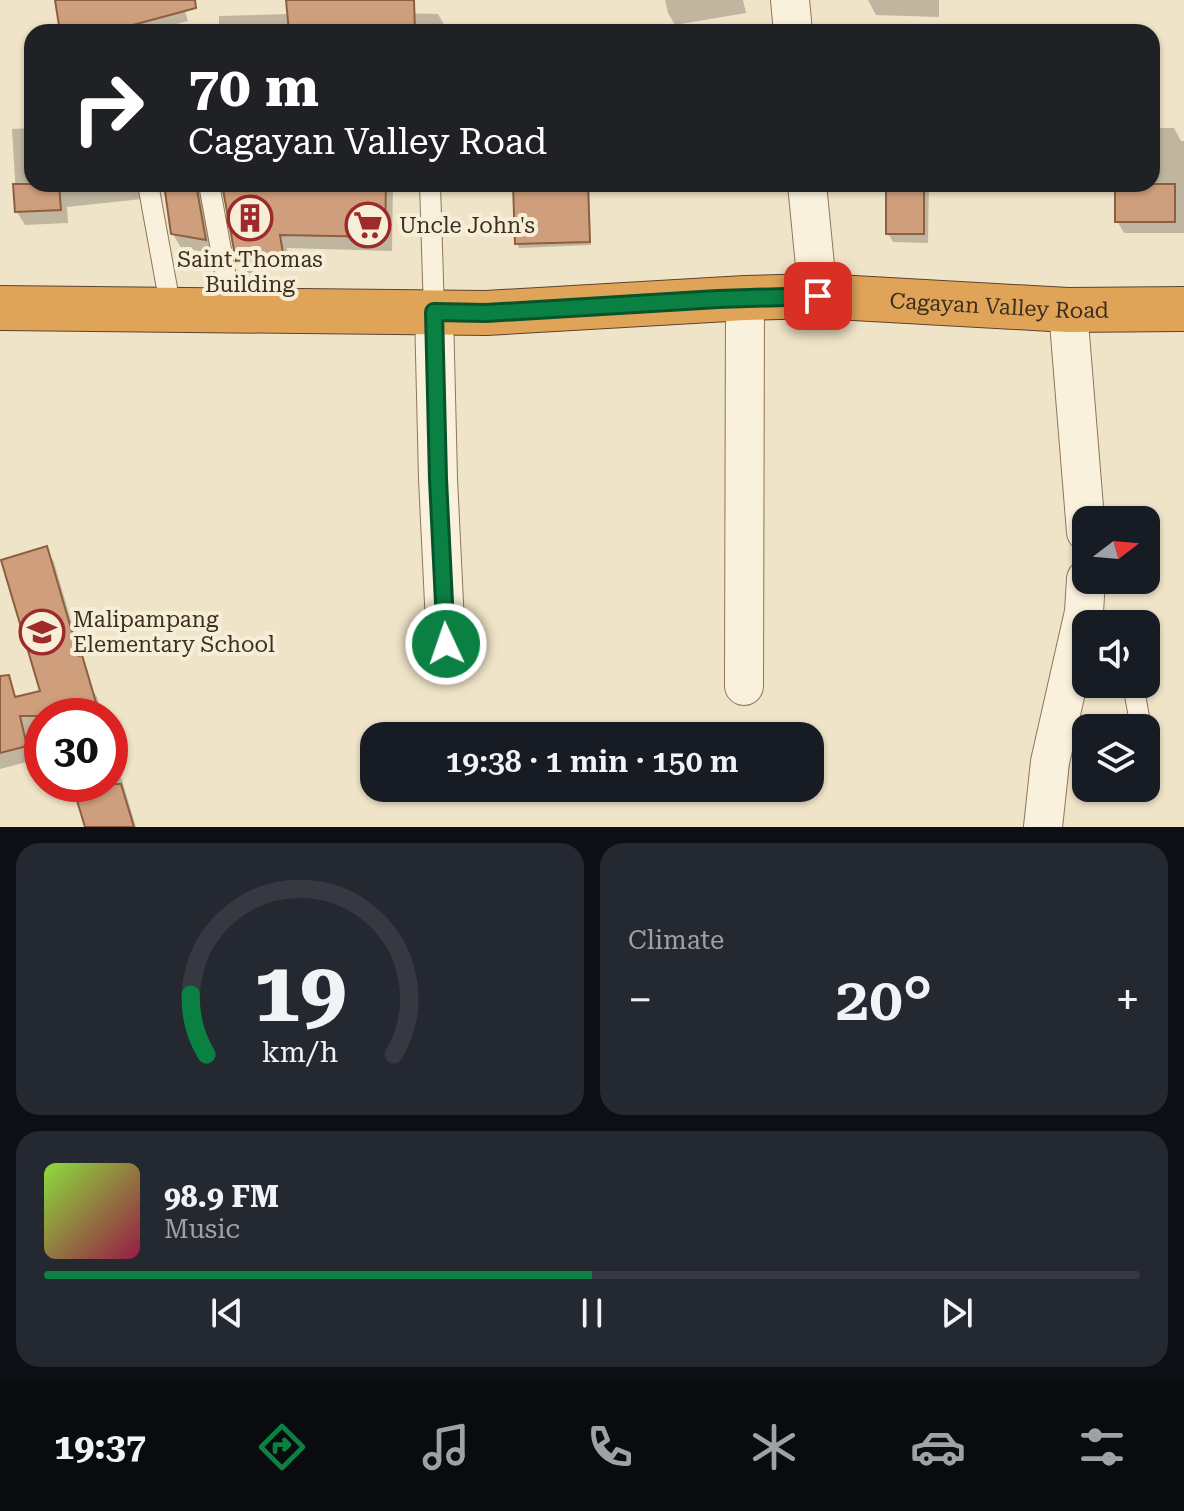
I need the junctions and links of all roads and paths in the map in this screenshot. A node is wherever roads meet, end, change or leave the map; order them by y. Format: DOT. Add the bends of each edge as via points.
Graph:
graph roads {
  1 [pos="790,0"];
  2 [pos="792,24"];
  3 [pos="149,192"];
  4 [pos="210,192"];
  5 [pos="430,192"];
  6 [pos="808,192"];
  7 [pos="818,296"];
  8 [pos="745,298"];
  9 [pos="1184,309"];
  10 [pos="0,310"];
  11 [pos="171,310"];
  12 [pos="232,310"];
  13 [pos="1068,310"];
  14 [pos="434,312"];
  15 [pos="1084,506"];
  16 [pos="1090,605"];
  17 [pos="446,644"];
  18 [pos="744,686"];
  19 [pos="1043,827"];
  1 -- 2 [label="street"];
  3 -- 11 [label="lane"];
  4 -- 12 [label="lane"];
  5 -- 14 [label="lane"];
  6 -- 7 [label="street"];
  7 -- 8 [label="highway, Cagayan Valley Road"];
  7 -- 13 [label="highway, Cagayan Valley Road"];
  8 -- 14 [label="highway, Cagayan Valley Road"];
  8 -- 18 [label="street"];
  9 -- 13 [label="highway, Cagayan Valley Road"];
  10 -- 11 [label="highway, Cagayan Valley Road"];
  11 -- 12 [label="highway, Cagayan Valley Road"];
  12 -- 14 [label="highway, Cagayan Valley Road"];
  13 -- 15 [label="street"];
  14 -- 17 [label="street"];
  16 -- 19 [label="street" via="1050,762"];
}
